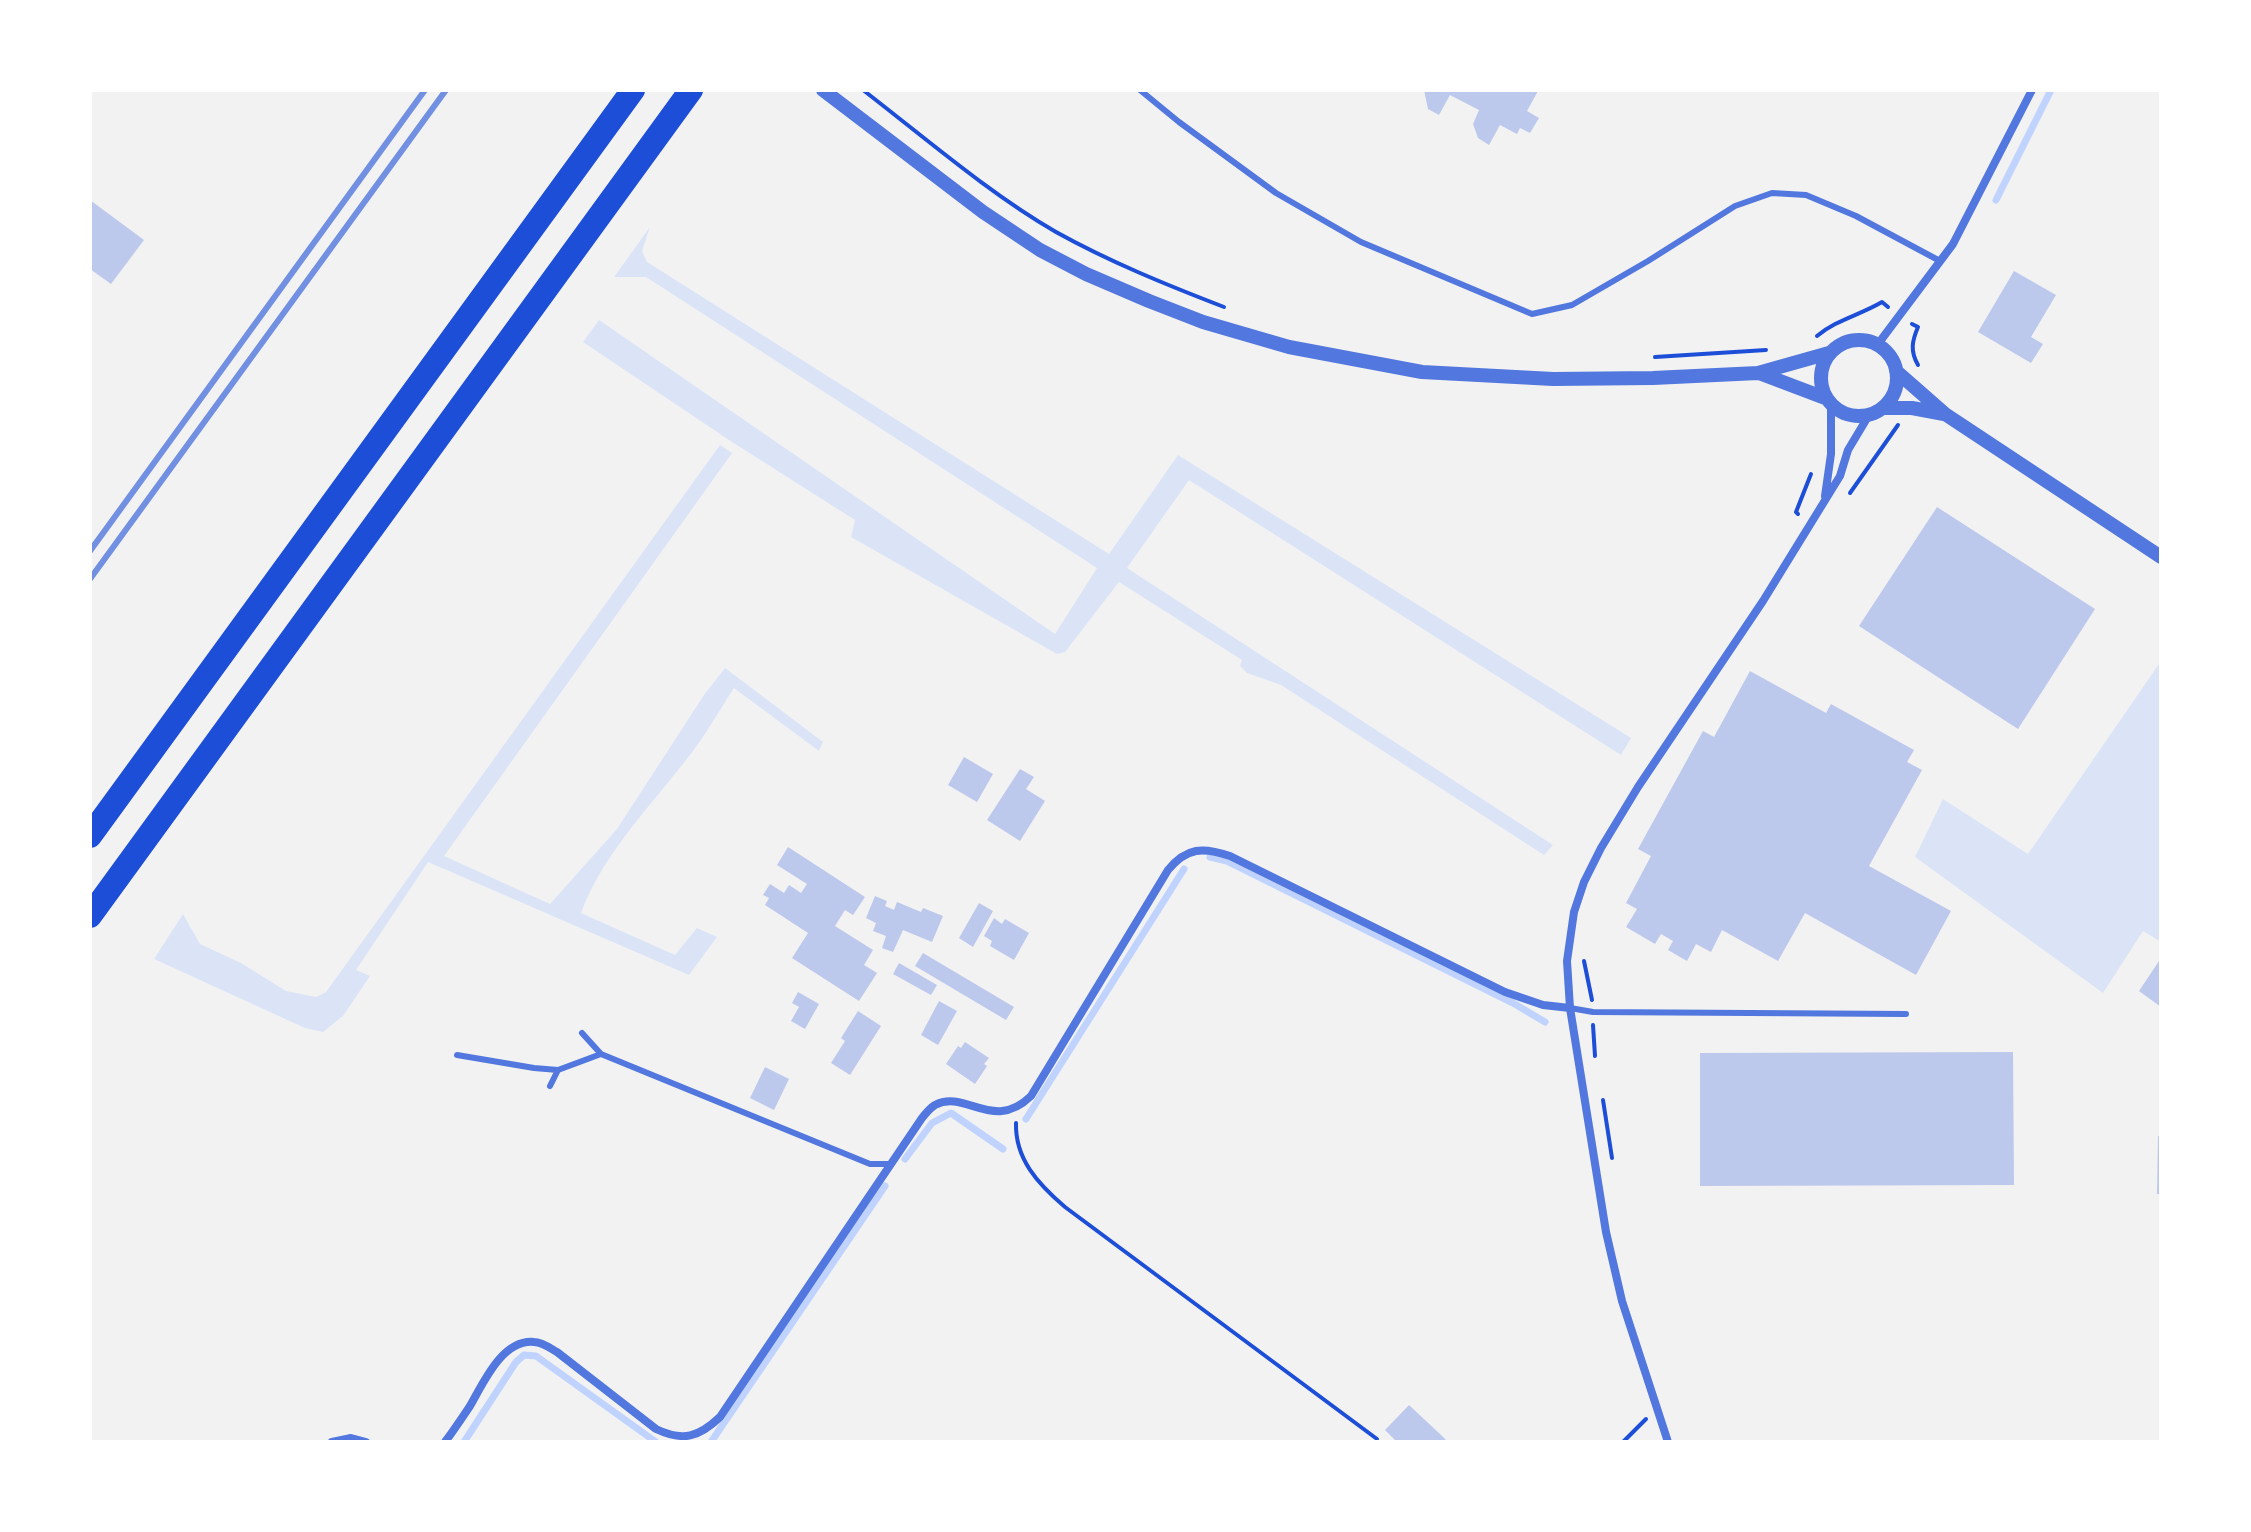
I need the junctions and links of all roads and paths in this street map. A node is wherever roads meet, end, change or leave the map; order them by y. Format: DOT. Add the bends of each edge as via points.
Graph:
graph roads {
  1 [pos="633,90"];
  2 [pos="691,90"];
  3 [pos="823,90"];
  4 [pos="863,90"];
  5 [pos="1140,90"];
  6 [pos="2032,90"];
  7 [pos="1940,261"];
  8 [pos="1229,308"];
  9 [pos="1899,317"];
  10 [pos="1805,343"];
  11 [pos="1878,344"];
  12 [pos="1779,349"];
  13 [pos="1748,351"];
  14 [pos="1829,353"];
  15 [pos="1642,358"];
  16 [pos="1896,371"];
  17 [pos="1923,372"];
  18 [pos="1753,373"];
  19 [pos="1828,402"];
  20 [pos="1883,408"];
  21 [pos="1945,414"];
  22 [pos="1869,415"];
  23 [pos="1905,422"];
  24 [pos="1813,470"];
  25 [pos="1847,497"];
  26 [pos="1824,499"];
  27 [pos="1809,525"];
  28 [pos="2161,557"];
  29 [pos="90,836"];
  30 [pos="90,916"];
  31 [pos="1584,961"];
  32 [pos="1570,1008"];
  33 [pos="1593,1012"];
  34 [pos="1906,1014"];
  35 [pos="582,1033"];
  36 [pos="601,1054"];
  37 [pos="457,1055"];
  38 [pos="1596,1060"];
  39 [pos="558,1070"];
  40 [pos="550,1086"];
  41 [pos="1601,1088"];
  42 [pos="1021,1105"];
  43 [pos="1612,1161"];
  44 [pos="891,1164"];
  45 [pos="1657,1409"];
  46 [pos="1377,1439"];
  47 [pos="332,1442"];
  48 [pos="366,1442"];
  49 [pos="445,1442"];
  50 [pos="1623,1442"];
  51 [pos="1668,1442"];
  1 -- 29 [label="highway"];
  2 -- 30 [label="highway"];
  3 -- 18 [label="street" via="1040,250 1117,289 1203,322 1336,358 1422,372 1507,378"];
  4 -- 8 [label="path" via="1055,231 1131,271"];
  5 -- 7 [label="lane" via="1276,193 1361,242 1532,314 1572,305 1735,206 1772,193 1806,195"];
  6 -- 7 [label="street"];
  7 -- 9 [label="street"];
  9 -- 10 [label="path" via="1882,302"];
  9 -- 11 [label="street"];
  9 -- 17 [label="path" via="1918,327 1912,352"];
  11 -- 14 [label="street" via="1851,340"];
  11 -- 16 [label="street"];
  12 -- 13 [label="path"];
  13 -- 15 [label="path"];
  13 -- 18 [label="path"];
  14 -- 18 [label="street"];
  14 -- 19 [label="street" via="1820,375"];
  16 -- 20 [label="street" via="1895,391"];
  16 -- 21 [label="street"];
  18 -- 19 [label="street"];
  19 -- 22 [label="street" via="1839,412"];
  19 -- 26 [label="street" via="1831,454"];
  20 -- 21 [label="street"];
  20 -- 22 [label="street"];
  21 -- 28 [label="street"];
  22 -- 26 [label="street"];
  23 -- 25 [label="path" via="1897,425"];
  24 -- 27 [label="path" via="1796,512"];
  26 -- 27 [label="street"];
  27 -- 32 [label="street" via="1638,787 1584,882 1567,961"];
  31 -- 33 [label="path"];
  32 -- 33 [label="lane"];
  32 -- 42 [label="street" via="1505,992 1230,856 1196,850 1168,870"];
  32 -- 45 [label="street" via="1606,1232"];
  33 -- 34 [label="lane"];
  33 -- 38 [label="path"];
  35 -- 36 [label="lane"];
  36 -- 39 [label="lane"];
  36 -- 44 [label="lane" via="870,1164"];
  37 -- 39 [label="lane"];
  39 -- 40 [label="lane"];
  41 -- 43 [label="path"];
  42 -- 44 [label="street" via="1002,1111 944,1101 922,1118"];
  42 -- 46 [label="path" via="1015,1124 1017,1146 1045,1190"];
  44 -- 49 [label="street" via="720,1417 706,1430 680,1437 656,1429 557,1352 532,1341 497,1360"];
  45 -- 50 [label="path"];
  45 -- 51 [label="street"];
  47 -- 48 [label="street"];
}
